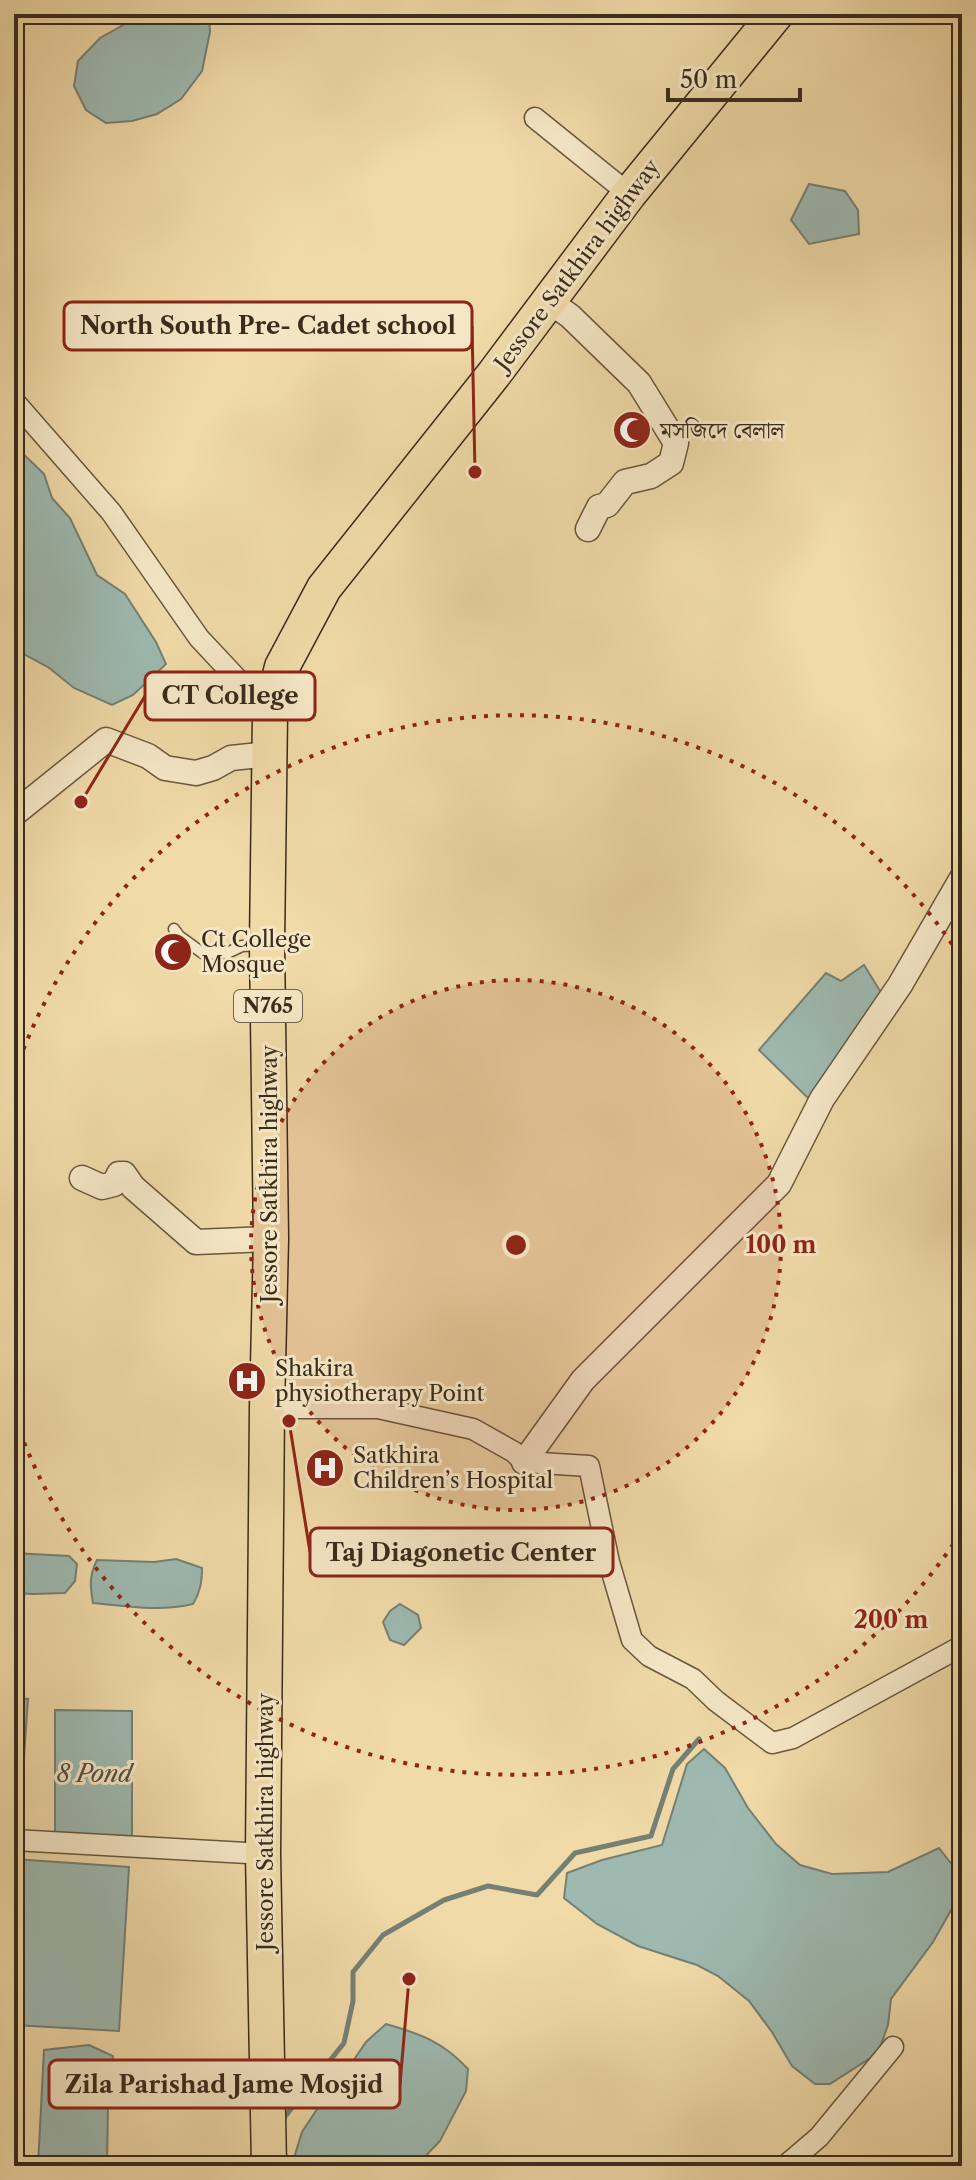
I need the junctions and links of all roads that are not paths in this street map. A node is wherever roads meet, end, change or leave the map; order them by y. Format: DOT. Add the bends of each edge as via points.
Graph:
graph roads {
  1 [pos="776,14"];
  2 [pos="535,118"];
  3 [pos="629,194"];
  4 [pos="550,302"];
  5 [pos="14,401"];
  6 [pos="588,529"];
  7 [pos="270,714"];
  8 [pos="269,754"];
  9 [pos="14,814"];
  10 [pos="962,878"];
  11 [pos="174,929"];
  12 [pos="267,945"];
  13 [pos="82,1178"];
  14 [pos="271,1239"];
  15 [pos="267,1408"];
  16 [pos="524,1462"];
  17 [pos="962,1646"];
  18 [pos="14,1840"];
  19 [pos="263,1854"];
  20 [pos="893,2047"];
  21 [pos="269,2166"];
  22 [pos="785,2166"];
  1 -- 3 [label="highway, Jessore Satkhira highway / N765"];
  2 -- 3 [label="street"];
  3 -- 4 [label="highway, Jessore Satkhira highway / N765"];
  4 -- 6 [label="street" via="639,383 676,443 671,463 651,476 625,482 607,505 599,507"];
  4 -- 7 [label="highway, Jessore Satkhira highway / N765" via="324,588 282,667"];
  5 -- 7 [label="street" via="111,512 199,638"];
  7 -- 8 [label="highway, Jessore Satkhira highway / N765"];
  8 -- 9 [label="street" via="231,758 196,773 165,768 106,740"];
  8 -- 12 [label="highway, Jessore Satkhira highway / N765"];
  10 -- 16 [label="street" via="900,985 822,1099 779,1184 583,1380"];
  11 -- 12 [label="lane" via="204,954"];
  12 -- 14 [label="highway, Jessore Satkhira highway / N765"];
  13 -- 14 [label="street" via="102,1187 124,1174 196,1242"];
  14 -- 15 [label="highway, Jessore Satkhira highway / N765"];
  15 -- 16 [label="street" via="378,1408 473,1429"];
  15 -- 19 [label="highway, Jessore Satkhira highway / N765"];
  16 -- 17 [label="street" via="589,1466 632,1640 649,1656 693,1679 772,1743 793,1738"];
  18 -- 19 [label="street"];
  19 -- 21 [label="highway, Jessore Satkhira highway / N765"];
  20 -- 22 [label="street" via="819,2137"];
}
